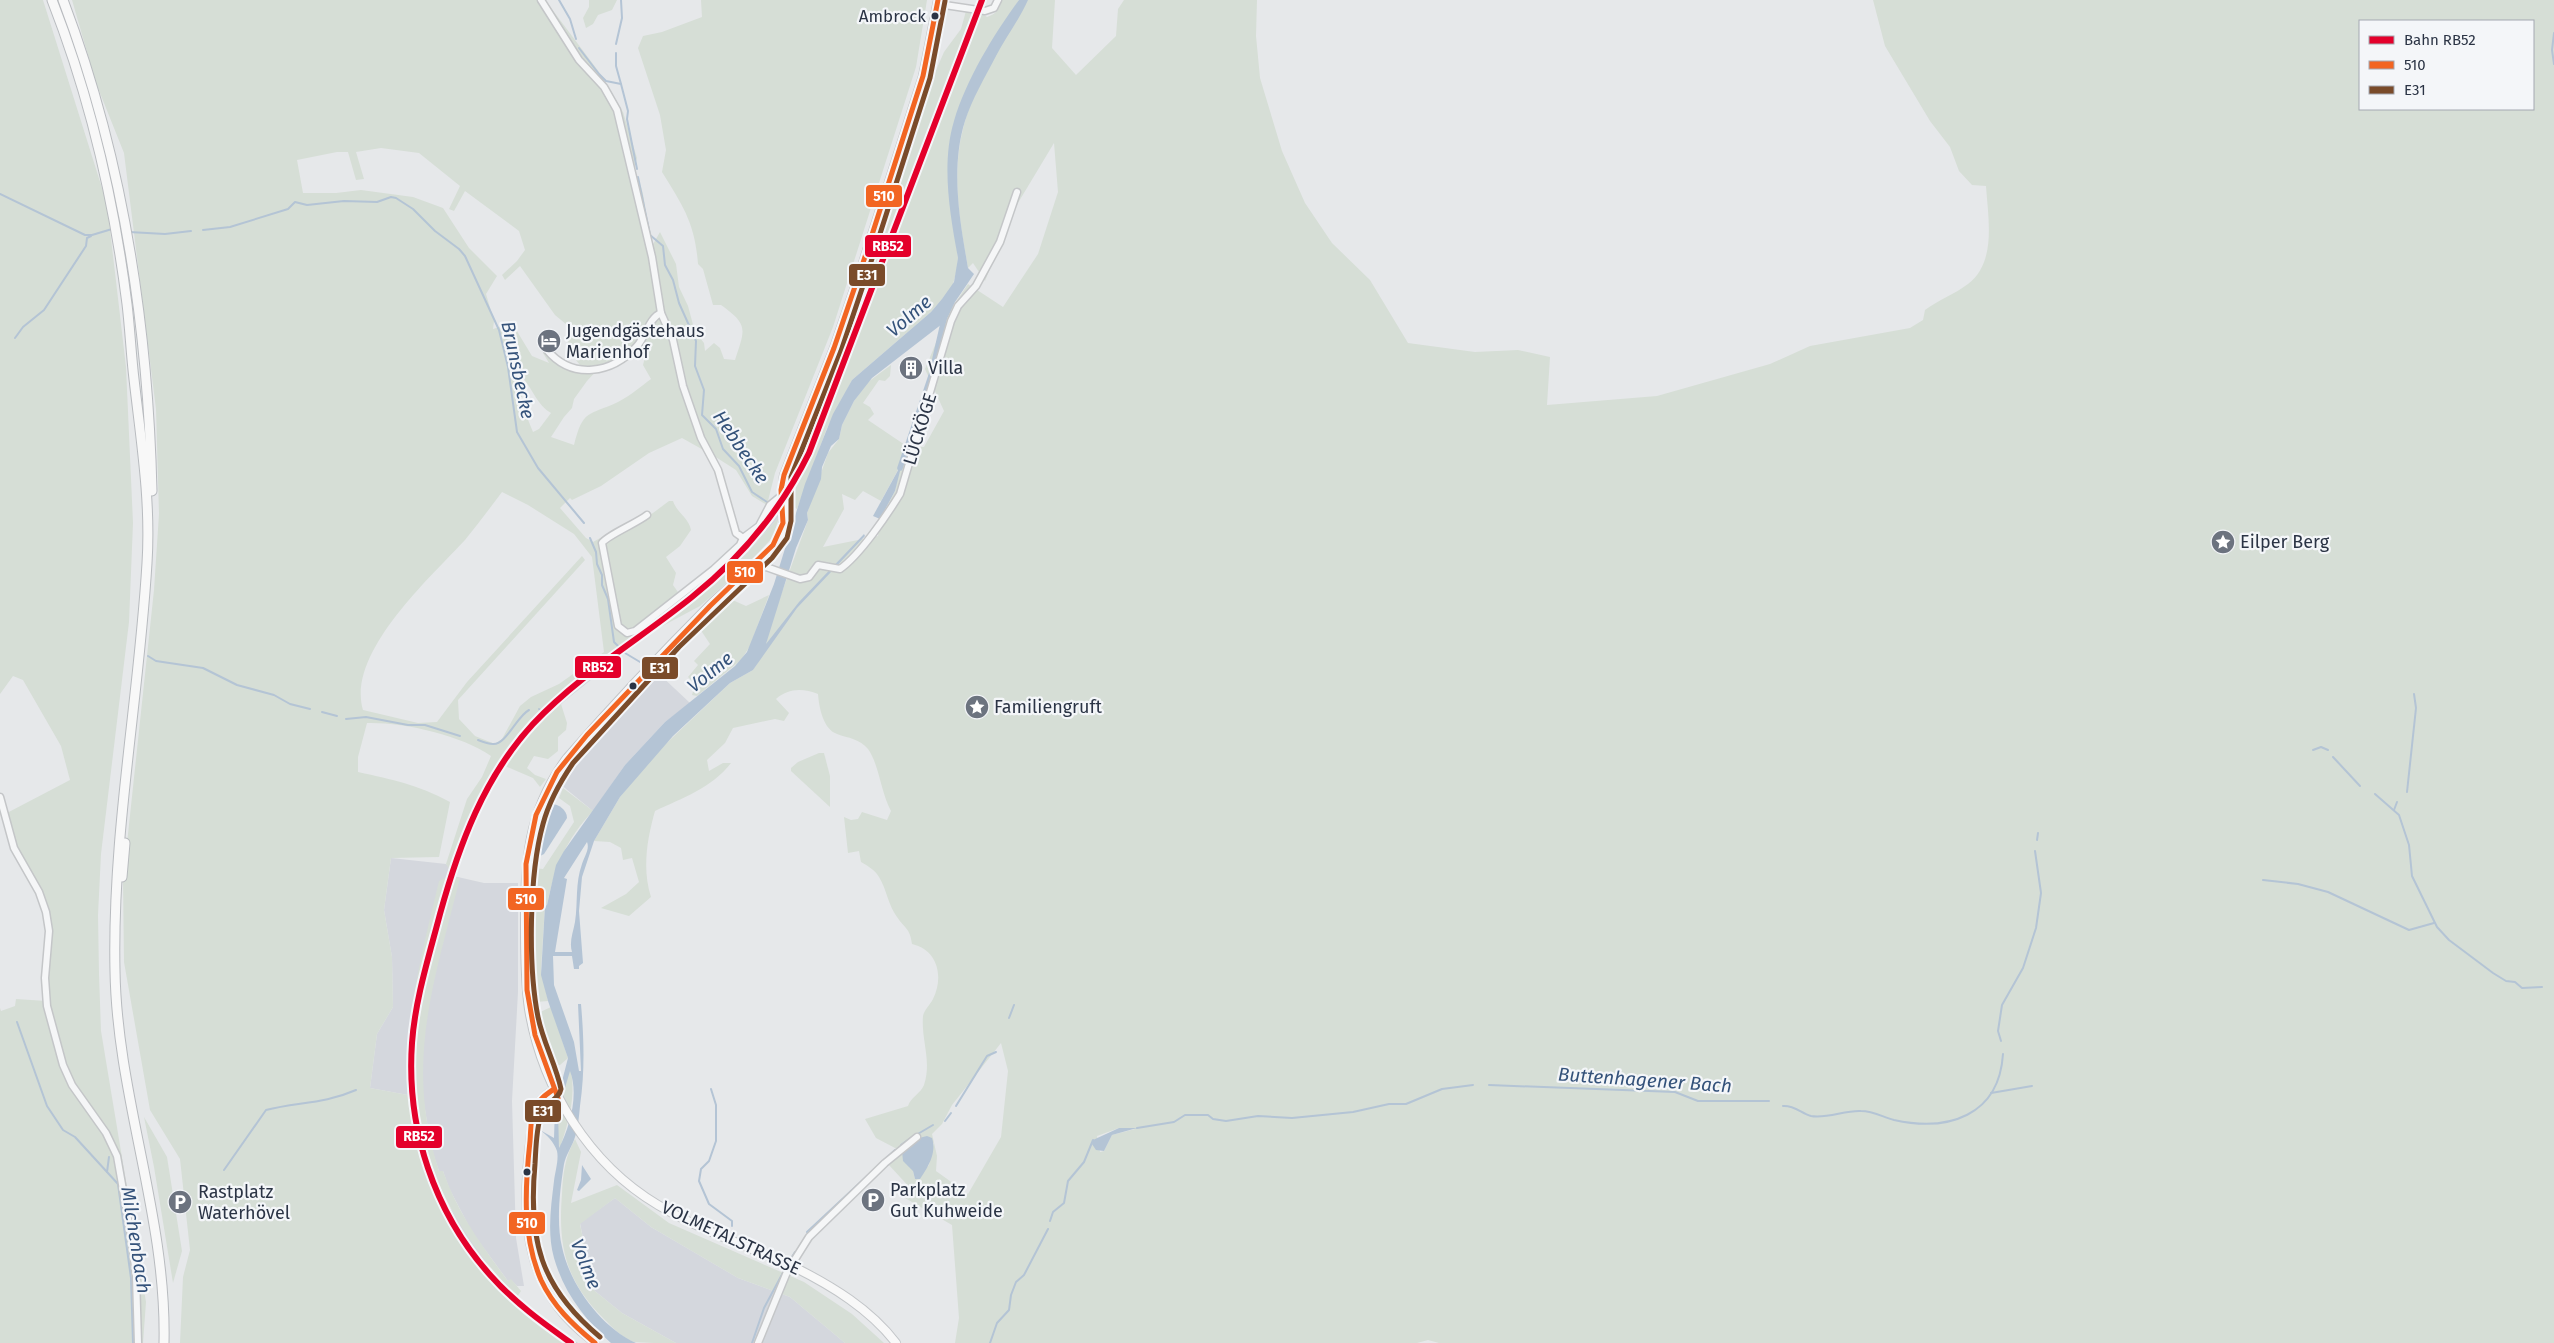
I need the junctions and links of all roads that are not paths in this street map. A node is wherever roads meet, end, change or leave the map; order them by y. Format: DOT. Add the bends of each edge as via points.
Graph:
graph roads {
  1 [pos="52,0"];
  2 [pos="63,0"];
  3 [pos="541,0"];
  4 [pos="998,0"];
  5 [pos="938,2"];
  6 [pos="1017,192"];
  7 [pos="661,313"];
  8 [pos="547,350"];
  9 [pos="782,496"];
  10 [pos="647,515"];
  11 [pos="743,538"];
  12 [pos="150,564"];
  13 [pos="755,564"];
  14 [pos="134,730"];
  15 [pos="0,797"];
  16 [pos="554,1089"];
  17 [pos="558,1098"];
  18 [pos="532,1121"];
  19 [pos="917,1137"];
  20 [pos="138,1343"];
  21 [pos="164,1343"];
  22 [pos="170,1343"];
  23 [pos="596,1343"];
  24 [pos="758,1343"];
  25 [pos="896,1343"];
  1 -- 12 [label="highway" via="80,83 109,192 127,305 148,496"];
  2 -- 12 [label="highway" via="88,72 120,189 140,304 151,436"];
  3 -- 7 [label="street" via="579,60 604,86 617,110 652,257"];
  4 -- 5 [label="street" via="996,7 989,11"];
  5 -- 9 [label="main road, VOLMETALSTRASSE" via="915,104 849,306 787,467"];
  6 -- 13 [label="street, LÜCKÖGE" via="1000,242 976,286 958,306 951,321 900,494 886,515 853,557 838,569 818,564 804,579"];
  7 -- 8 [label="street" via="655,315 638,346 623,359 604,367 570,369 558,363"];
  7 -- 11 [label="street" via="673,340 683,386 718,470 736,533"];
  9 -- 11 [label="street" via="770,505 759,526"];
  9 -- 13 [label="main road, VOLMETALSTRASSE" via="780,534"];
  10 -- 11 [label="street" via="602,544 618,626 627,633 635,631 684,594"];
  12 -- 14 [label="highway"];
  13 -- 16 [label="main road, VOLMETALSTRASSE" via="710,606 587,735 557,772 536,815 526,864 526,976 535,1035"];
  14 -- 21 [label="highway" via="118,859 114,916 115,978 121,1047 160,1263"];
  14 -- 22 [label="highway" via="119,917 119,974 126,1047 165,1263"];
  15 -- 20 [label="street" via="14,848 39,892 48,919 44,978 47,1006 63,1065 117,1156 133,1250"];
  16 -- 17 [label="main road, VOLMETALSTRASSE"];
  16 -- 18 [label="street" via="537,1102"];
  17 -- 18 [label="street" via="538,1110"];
  17 -- 25 [label="main road, VOLMETALSTRASSE, bridge" via="606,1165 635,1190 689,1222 794,1267 849,1298"];
  18 -- 23 [label="street" via="524,1199 530,1252 555,1303"];
  19 -- 24 [label="street" via="808,1237 787,1272"];
}
